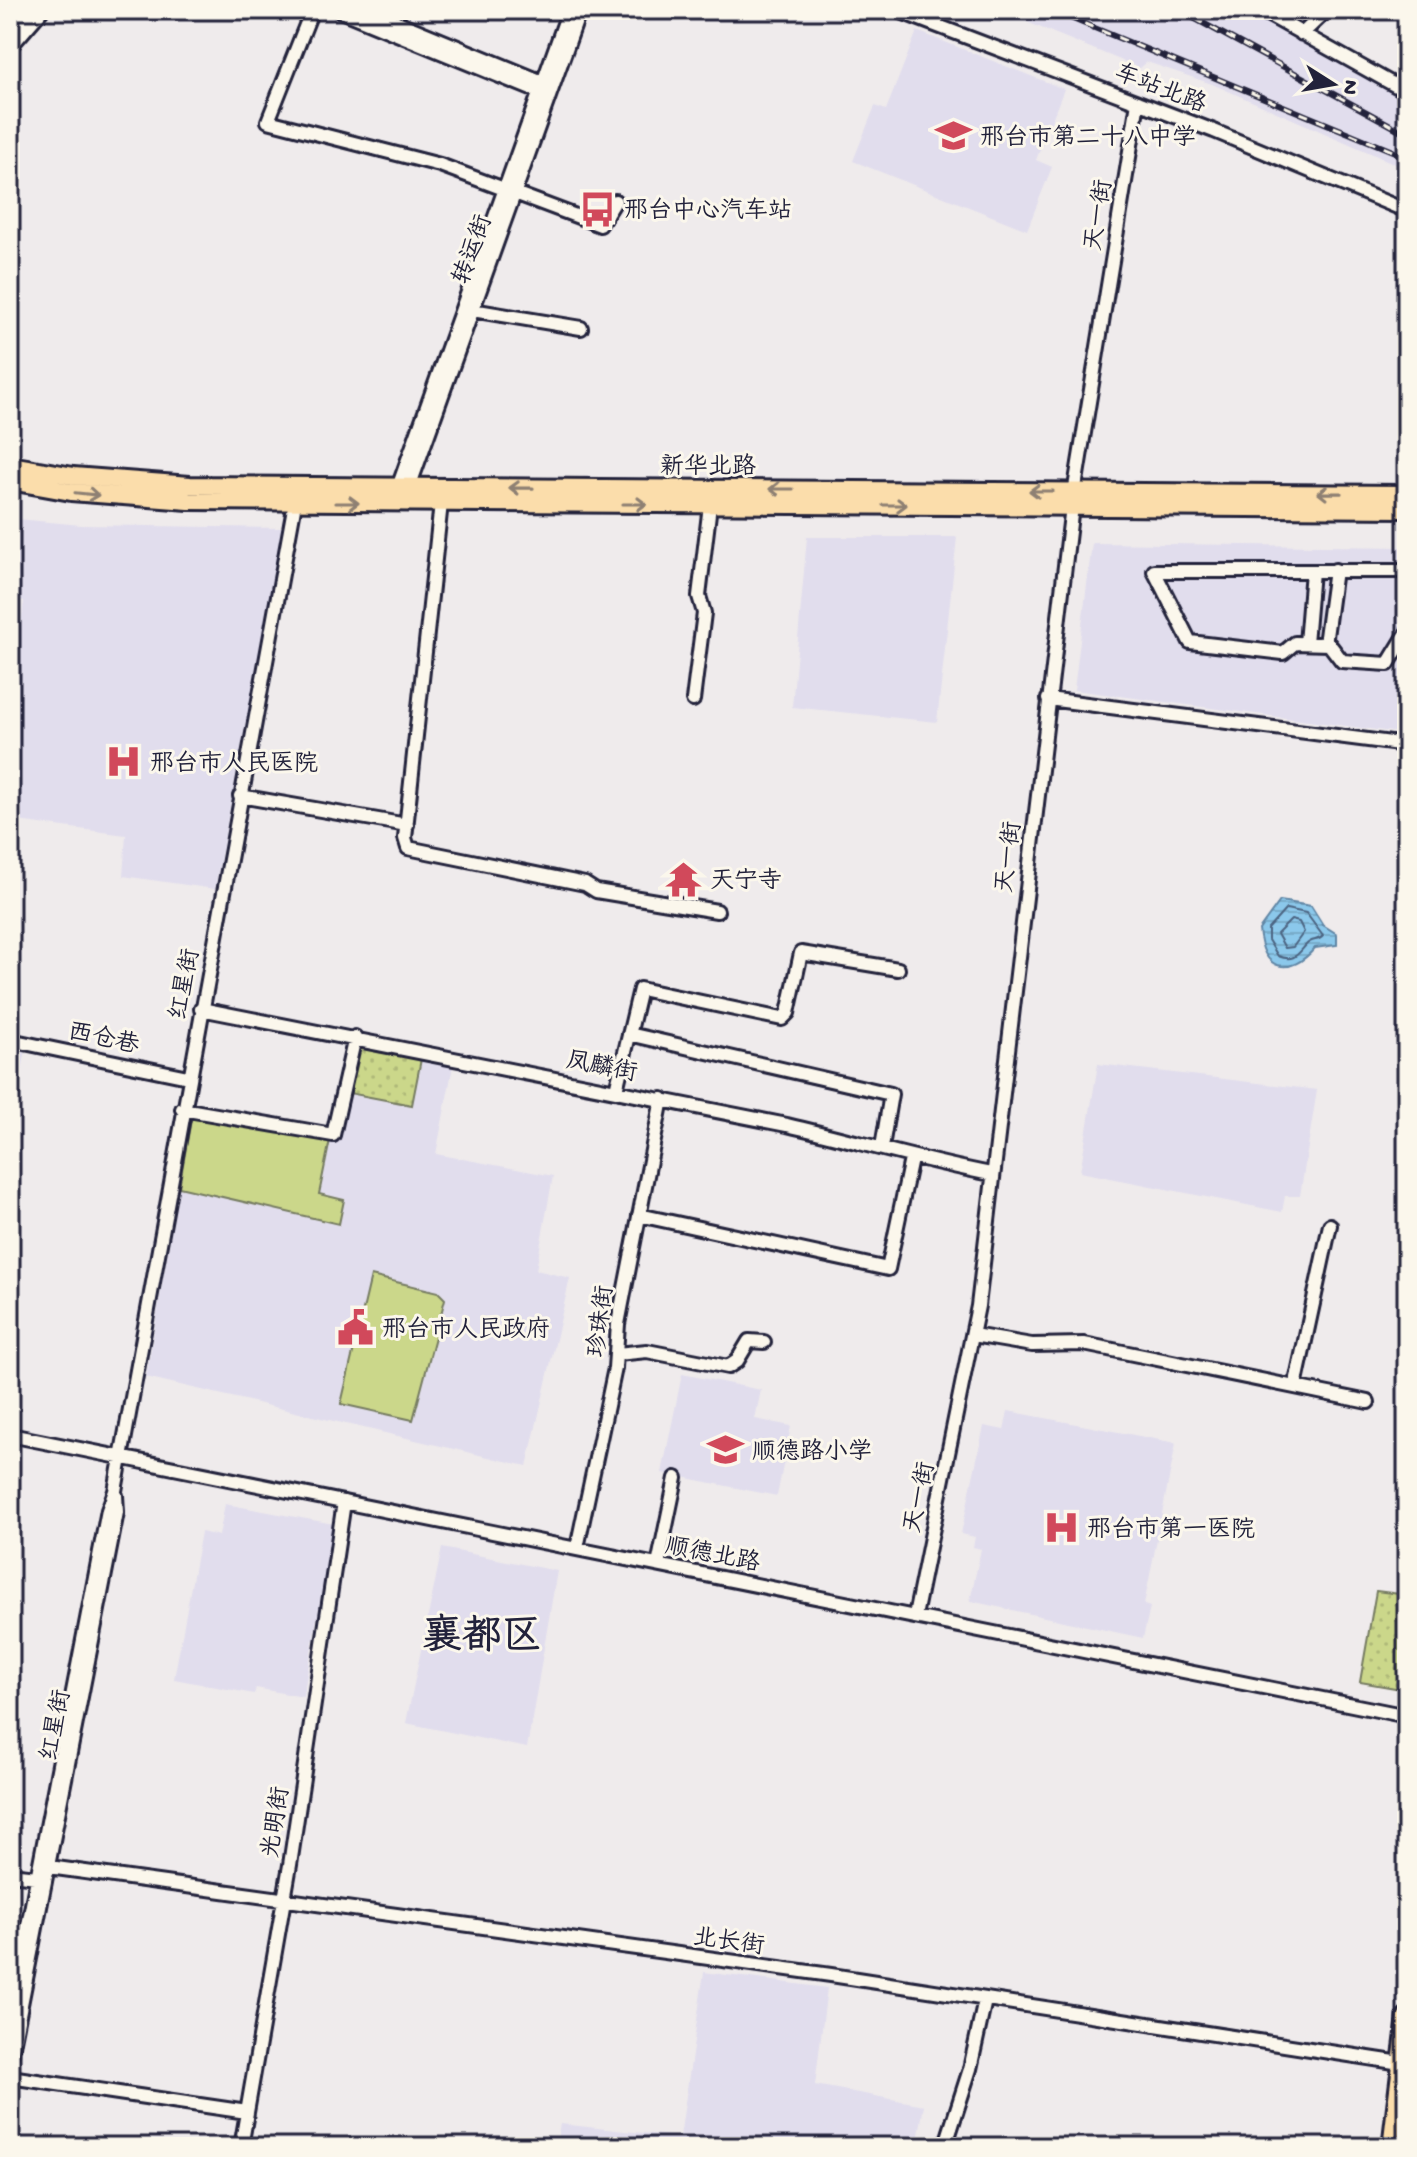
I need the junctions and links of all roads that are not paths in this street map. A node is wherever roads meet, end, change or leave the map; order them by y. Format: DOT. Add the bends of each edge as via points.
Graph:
graph roads {
  1 [pos="27,10"];
  2 [pos="42,10"];
  3 [pos="312,10"];
  4 [pos="338,10"];
  5 [pos="368,10"];
  6 [pos="569,10"];
  7 [pos="580,10"];
  8 [pos="896,10"];
  9 [pos="1260,10"];
  10 [pos="1327,10"];
  11 [pos="392,20"];
  12 [pos="10,30"];
  13 [pos="1302,34"];
  14 [pos="10,47"];
  15 [pos="546,89"];
  16 [pos="1407,92"];
  17 [pos="1138,102"];
  18 [pos="510,189"];
  19 [pos="615,201"];
  20 [pos="1407,211"];
  21 [pos="467,309"];
  22 [pos="581,328"];
  23 [pos="10,465"];
  24 [pos="10,481"];
  25 [pos="296,494"];
  26 [pos="1407,494"];
  27 [pos="401,495"];
  28 [pos="1073,498"];
  29 [pos="441,503"];
  30 [pos="710,505"];
  31 [pos="1407,509"];
  32 [pos="1335,570"];
  33 [pos="1312,571"];
  34 [pos="1407,571"];
  35 [pos="1407,633"];
  36 [pos="1306,643"];
  37 [pos="1325,644"];
  38 [pos="1048,699"];
  39 [pos="693,700"];
  40 [pos="1407,745"];
  41 [pos="240,796"];
  42 [pos="407,825"];
  43 [pos="717,911"];
  44 [pos="898,969"];
  45 [pos="201,1009"];
  46 [pos="629,1034"];
  47 [pos="355,1037"];
  48 [pos="10,1040"];
  49 [pos="188,1077"];
  50 [pos="616,1090"];
  51 [pos="662,1099"];
  52 [pos="182,1109"];
  53 [pos="882,1147"];
  54 [pos="911,1159"];
  55 [pos="991,1174"];
  56 [pos="639,1215"];
  57 [pos="1330,1225"];
  58 [pos="973,1335"];
  59 [pos="764,1342"];
  60 [pos="617,1354"];
  61 [pos="1295,1387"];
  62 [pos="1368,1402"];
  63 [pos="10,1435"];
  64 [pos="121,1457"];
  65 [pos="676,1478"];
  66 [pos="115,1491"];
  67 [pos="344,1502"];
  68 [pos="577,1548"];
  69 [pos="658,1565"];
  70 [pos="915,1616"];
  71 [pos="1407,1716"];
  72 [pos="49,1867"];
  73 [pos="10,1874"];
  74 [pos="37,1877"];
  75 [pos="285,1897"];
  76 [pos="985,2000"];
  77 [pos="1407,2016"];
  78 [pos="10,2019"];
  79 [pos="10,2061"];
  80 [pos="1401,2063"];
  81 [pos="10,2077"];
  82 [pos="1407,2101"];
  83 [pos="247,2112"];
  84 [pos="241,2147"];
  85 [pos="945,2147"];
  86 [pos="1391,2147"];
  87 [pos="1401,2147"];
  1 -- 12 [label="street"];
  2 -- 14 [label="street"];
  3 -- 18 [label="street" via="268,121 402,154"];
  4 -- 11 [label="street"];
  5 -- 11 [label="street"];
  6 -- 15 [label="street, 转运街"];
  7 -- 15 [label="street, 转运街"];
  8 -- 17 [label="street, 车站北路"];
  9 -- 13 [label="street"];
  10 -- 13 [label="street"];
  11 -- 15 [label="street"];
  13 -- 16 [label="street"];
  15 -- 18 [label="street, 转运街"];
  17 -- 20 [label="street, 车站北路"];
  17 -- 28 [label="street, 天一街"];
  18 -- 19 [label="street" via="600,225"];
  18 -- 21 [label="street, 转运街"];
  21 -- 22 [label="street"];
  21 -- 27 [label="street, 转运街"];
  23 -- 25 [label="main road, 新华北路" via="150,484"];
  24 -- 25 [label="main road, 新华北路, one-way" via="139,499"];
  25 -- 27 [label="main road, 新华北路"];
  25 -- 41 [label="street, 红星街"];
  26 -- 28 [label="main road, 新华北路, one-way"];
  28 -- 27 [label="main road, 新华北路, one-way"];
  27 -- 29 [label="main road, 新华北路"];
  30 -- 28 [label="main road, 新华北路, one-way"];
  28 -- 31 [label="main road, 新华北路"];
  28 -- 38 [label="street, 天一街"];
  29 -- 30 [label="main road, 新华北路, one-way"];
  29 -- 42 [label="street"];
  30 -- 39 [label="street"];
  32 -- 33 [label="street"];
  32 -- 34 [label="street"];
  32 -- 37 [label="street"];
  33 -- 36 [label="street"];
  33 -- 36 [label="street" via="1154,571 1190,642 1283,653 1295,643"];
  35 -- 37 [label="street" via="1388,664 1378,666 1342,661"];
  36 -- 37 [label="street"];
  38 -- 40 [label="street"];
  38 -- 55 [label="street, 天一街"];
  41 -- 42 [label="street"];
  41 -- 45 [label="street, 红星街"];
  42 -- 43 [label="street" via="410,850"];
  44 -- 46 [label="street" via="801,953 788,1013 782,1019 644,988 638,993"];
  45 -- 47 [label="street, 凤麟街"];
  45 -- 49 [label="street, 红星街"];
  46 -- 50 [label="street"];
  46 -- 53 [label="street" via="891,1094"];
  47 -- 50 [label="street, 凤麟街"];
  47 -- 52 [label="street" via="333,1135"];
  48 -- 49 [label="street, 西仓巷"];
  49 -- 52 [label="street, 红星街"];
  50 -- 51 [label="street, 凤麟街"];
  51 -- 53 [label="street, 凤麟街"];
  51 -- 56 [label="street, 珍珠街"];
  52 -- 64 [label="street, 红星街"];
  53 -- 54 [label="street, 凤麟街"];
  54 -- 55 [label="street, 凤麟街"];
  54 -- 56 [label="street" via="888,1269"];
  55 -- 58 [label="street, 天一街"];
  56 -- 60 [label="street, 珍珠街"];
  57 -- 61 [label="street"];
  58 -- 61 [label="street" via="1024,1345 1084,1344"];
  58 -- 70 [label="street, 天一街"];
  59 -- 60 [label="street" via="749,1341 728,1367 647,1351"];
  60 -- 68 [label="street, 珍珠街"];
  61 -- 62 [label="street"];
  63 -- 64 [label="street, 顺德北路"];
  64 -- 66 [label="street, 红星街"];
  64 -- 67 [label="street, 顺德北路"];
  65 -- 69 [label="street"];
  66 -- 72 [label="street, 红星街" via="117,1512"];
  66 -- 74 [label="street, 红星街"];
  67 -- 68 [label="street, 顺德北路"];
  67 -- 75 [label="street, 光明街"];
  68 -- 69 [label="street, 顺德北路"];
  69 -- 70 [label="street, 顺德北路"];
  70 -- 71 [label="street, 顺德北路"];
  72 -- 75 [label="street, 北长街"];
  72 -- 79 [label="street, 红星街"];
  73 -- 74 [label="street"];
  74 -- 78 [label="street, 红星街"];
  75 -- 76 [label="street, 北长街"];
  75 -- 83 [label="street, 光明街"];
  76 -- 80 [label="street, 北长街"];
  76 -- 85 [label="street"];
  77 -- 80 [label="main road"];
  80 -- 86 [label="main road"];
  81 -- 83 [label="street"];
  82 -- 87 [label="main road"];
  83 -- 84 [label="street, 光明街"];
}
